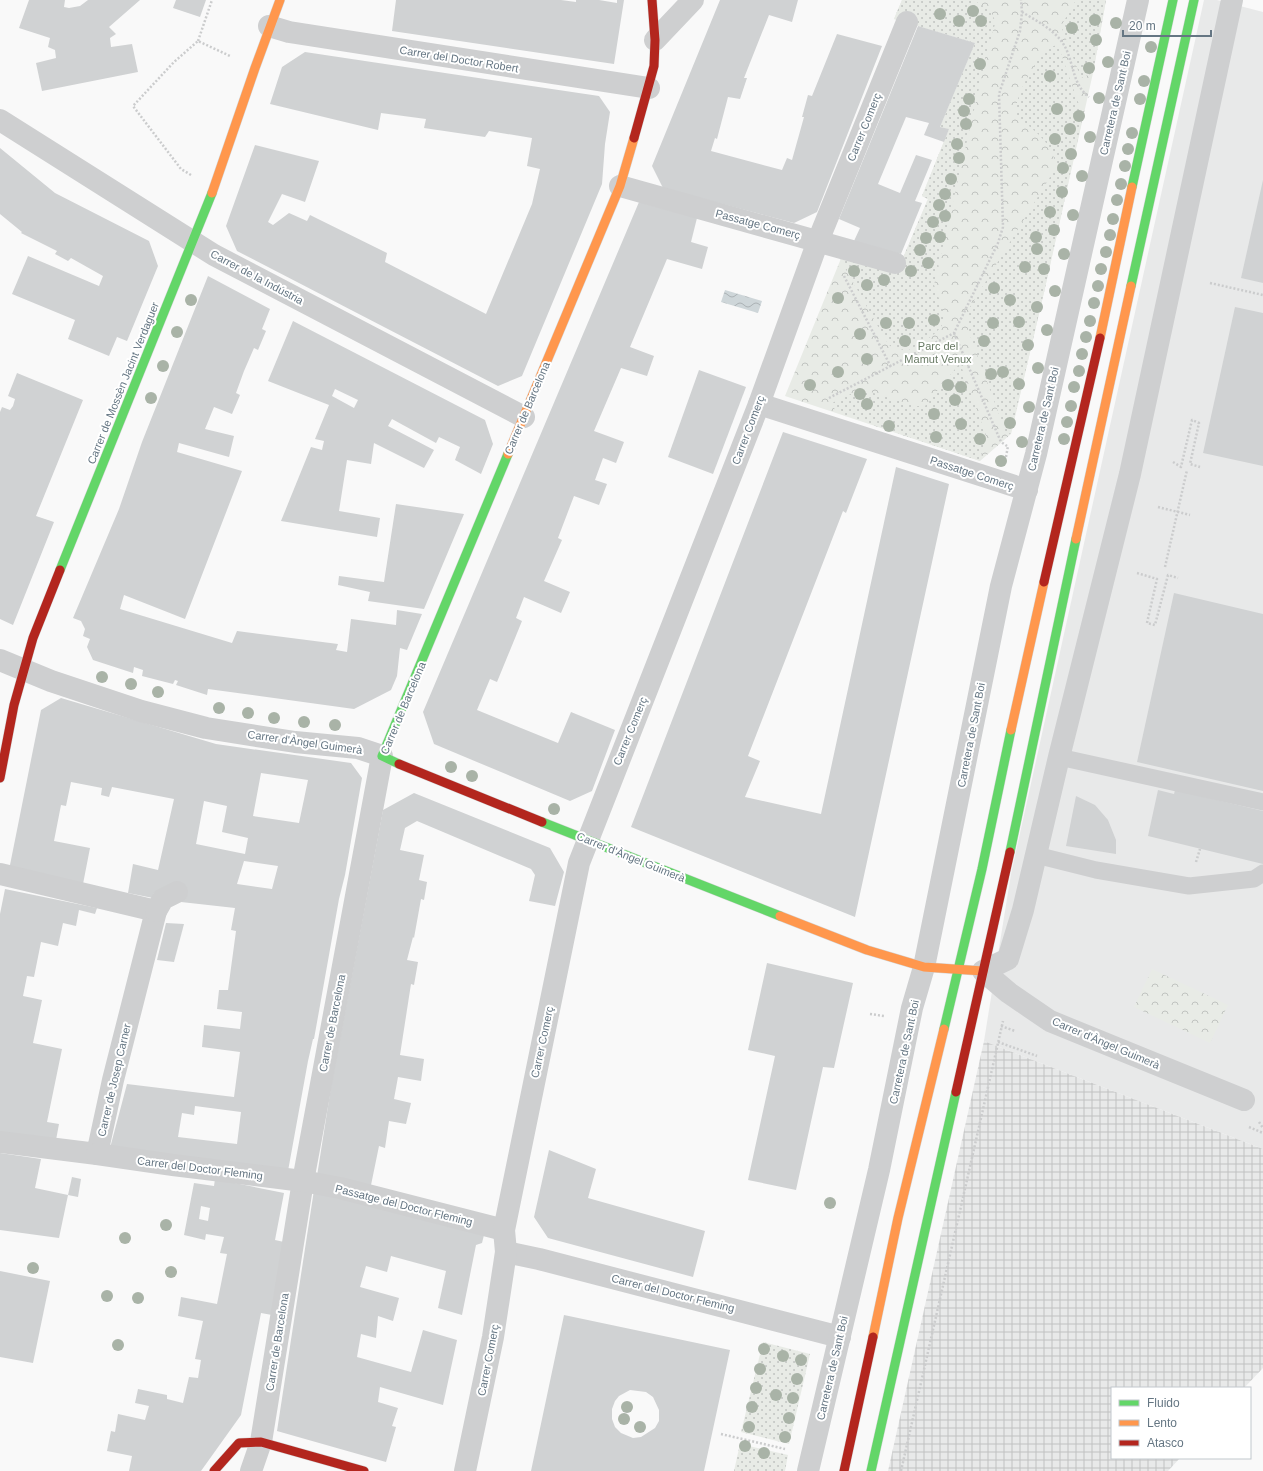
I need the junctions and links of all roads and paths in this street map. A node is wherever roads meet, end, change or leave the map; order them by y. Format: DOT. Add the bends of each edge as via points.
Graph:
graph roads {
  1 [pos="212,0"];
  2 [pos="280,0"];
  3 [pos="652,0"];
  4 [pos="693,0"];
  5 [pos="1021,0"];
  6 [pos="1138,0"];
  7 [pos="1173,0"];
  8 [pos="1194,0"];
  9 [pos="1232,0"];
  10 [pos="1022,12"];
  11 [pos="907,22"];
  12 [pos="269,26"];
  13 [pos="655,40"];
  14 [pos="198,41"];
  15 [pos="255,67"];
  16 [pos="649,88"];
  17 [pos="1094,99"];
  18 [pos="0,120"];
  19 [pos="620,186"];
  20 [pos="213,190"];
  21 [pos="818,241"];
  22 [pos="194,242"];
  23 [pos="895,263"];
  24 [pos="1210,283"];
  25 [pos="848,285"];
  26 [pos="1263,296"];
  27 [pos="954,333"];
  28 [pos="891,367"];
  29 [pos="755,412"];
  30 [pos="795,415"];
  31 [pos="524,417"];
  32 [pos="1008,446"];
  33 [pos="1173,462"];
  34 [pos="1200,467"];
  35 [pos="1187,470"];
  36 [pos="1026,490"];
  37 [pos="1158,507"];
  38 [pos="1177,512"];
  39 [pos="1190,515"];
  40 [pos="1165,567"];
  41 [pos="1137,573"];
  42 [pos="1178,578"];
  43 [pos="0,660"];
  44 [pos="24,669"];
  45 [pos="382,756"];
  46 [pos="1059,757"];
  47 [pos="0,778"];
  48 [pos="1263,802"];
  49 [pos="587,839"];
  50 [pos="1036,855"];
  51 [pos="1263,873"];
  52 [pos="0,874"];
  53 [pos="177,892"];
  54 [pos="156,911"];
  55 [pos="924,967"];
  56 [pos="958,968"];
  57 [pos="983,971"];
  58 [pos="1009,993"];
  59 [pos="870,1014"];
  60 [pos="891,1017"];
  61 [pos="998,1041"];
  62 [pos="991,1043"];
  63 [pos="1037,1056"];
  64 [pos="1244,1100"];
  65 [pos="0,1142"];
  66 [pos="97,1154"];
  67 [pos="303,1181"];
  68 [pos="504,1230"];
  69 [pos="506,1252"];
  70 [pos="840,1337"];
  71 [pos="721,1434"];
  72 [pos="260,1442"];
  73 [pos="792,1451"];
  74 [pos="214,1471"];
  75 [pos="252,1471"];
  76 [pos="364,1471"];
  77 [pos="465,1471"];
  78 [pos="808,1471"];
  79 [pos="844,1471"];
  80 [pos="871,1471"];
  81 [pos="901,1471"];
  1 -- 14 [label="path"];
  2 -- 12 [label="main road, Carrer de Mossèn Jacint Verdaguer"];
  3 -- 13 [label="main road, Carrer de Barcelona"];
  4 -- 13 [label="street"];
  5 -- 10 [label="path"];
  6 -- 36 [label="street, Carretera de Sant Boi"];
  7 -- 56 [label="main road"];
  8 -- 57 [label="main road"];
  9 -- 46 [label="street" via="1130,474"];
  10 -- 17 [label="path" via="1055,34 1063,43 1075,79 1087,97"];
  10 -- 27 [label="path" via="1020,31 999,94 1003,227"];
  11 -- 21 [label="street, Carrer Comerç"];
  12 -- 15 [label="main road, Carrer de Mossèn Jacint Verdaguer"];
  12 -- 16 [label="street, Carrer del Doctor Robert" via="289,32"];
  13 -- 16 [label="main road, Carrer de Barcelona" via="654,66"];
  14 -- 15 [label="path"];
  14 -- 20 [label="path" via="174,62 133,106 181,169"];
  15 -- 20 [label="main road, Carrer de Mossèn Jacint Verdaguer"];
  16 -- 19 [label="main road, Carrer de Barcelona"];
  18 -- 22 [label="street, Carrer de la Indústria"];
  19 -- 21 [label="street, Passatge Comerç"];
  19 -- 31 [label="main road, Carrer de Barcelona"];
  20 -- 22 [label="main road, Carrer de Mossèn Jacint Verdaguer"];
  21 -- 23 [label="street, Passatge Comerç"];
  21 -- 29 [label="street, Carrer Comerç"];
  22 -- 31 [label="street, Carrer de la Indústria" via="214,255"];
  22 -- 44 [label="main road, Carrer de Mossèn Jacint Verdaguer" via="36,631"];
  24 -- 26 [label="path"];
  25 -- 28 [label="path"];
  27 -- 28 [label="path"];
  27 -- 32 [label="path" via="1001,442"];
  28 -- 30 [label="path"];
  29 -- 30 [label="street, Passatge Comerç"];
  29 -- 49 [label="street, Carrer Comerç"];
  30 -- 36 [label="street, Passatge Comerç"];
  31 -- 45 [label="main road, Carrer de Barcelona"];
  33 -- 34 [label="path" via="1181,467 1192,420 1199,423 1190,464"];
  35 -- 38 [label="path"];
  36 -- 55 [label="street, Carretera de Sant Boi" via="1001,586"];
  37 -- 38 [label="path"];
  38 -- 39 [label="path"];
  38 -- 40 [label="path"];
  41 -- 42 [label="path" via="1157,579 1147,623 1155,625 1168,575"];
  43 -- 44 [label="street, Carrer d'Àngel Guimerà"];
  44 -- 45 [label="street, Carrer d'Àngel Guimerà" via="141,711 206,728 294,742 358,748"];
  44 -- 47 [label="main road, Carrer de Mossèn Jacint Verdaguer"];
  45 -- 49 [label="main road, Carrer d'Àngel Guimerà" via="410,770"];
  45 -- 67 [label="street, Carrer de Barcelona"];
  46 -- 48 [label="lane"];
  46 -- 50 [label="street"];
  49 -- 55 [label="main road, Carrer d'Àngel Guimerà" via="867,950"];
  49 -- 68 [label="street, Carrer Comerç" via="579,863"];
  50 -- 51 [label="lane" via="1096,870 1189,886 1254,879"];
  50 -- 57 [label="street" via="1008,959"];
  52 -- 54 [label="street"];
  53 -- 54 [label="street, Carrer de Josep Carner" via="163,899"];
  54 -- 66 [label="street, Carrer de Josep Carner"];
  55 -- 56 [label="main road, Carrer d'Àngel Guimerà"];
  55 -- 70 [label="street, Carretera de Sant Boi" via="912,1008 879,1170"];
  56 -- 57 [label="main road, Carrer d'Àngel Guimerà"];
  56 -- 79 [label="main road" via="898,1218"];
  57 -- 58 [label="street, Carrer d'Àngel Guimerà"];
  57 -- 80 [label="main road"];
  58 -- 61 [label="path"];
  58 -- 64 [label="street, Carrer d'Àngel Guimerà" via="1050,1021"];
  59 -- 60 [label="path"];
  61 -- 62 [label="path"];
  61 -- 63 [label="path"];
  61 -- 81 [label="path"];
  65 -- 66 [label="street"];
  66 -- 67 [label="street, Carrer del Doctor Fleming" via="173,1166"];
  67 -- 68 [label="street, Passatge del Doctor Fleming"];
  67 -- 72 [label="street, Carrer de Barcelona"];
  68 -- 69 [label="street, Carrer Comerç"];
  69 -- 70 [label="street, Carrer del Doctor Fleming"];
  69 -- 77 [label="street, Carrer Comerç" via="493,1337"];
  70 -- 78 [label="street, Carretera de Sant Boi"];
  71 -- 73 [label="path"];
  72 -- 74 [label="main road" via="239,1443"];
  72 -- 75 [label="street, Carrer de Barcelona"];
  72 -- 76 [label="main road"];
}
